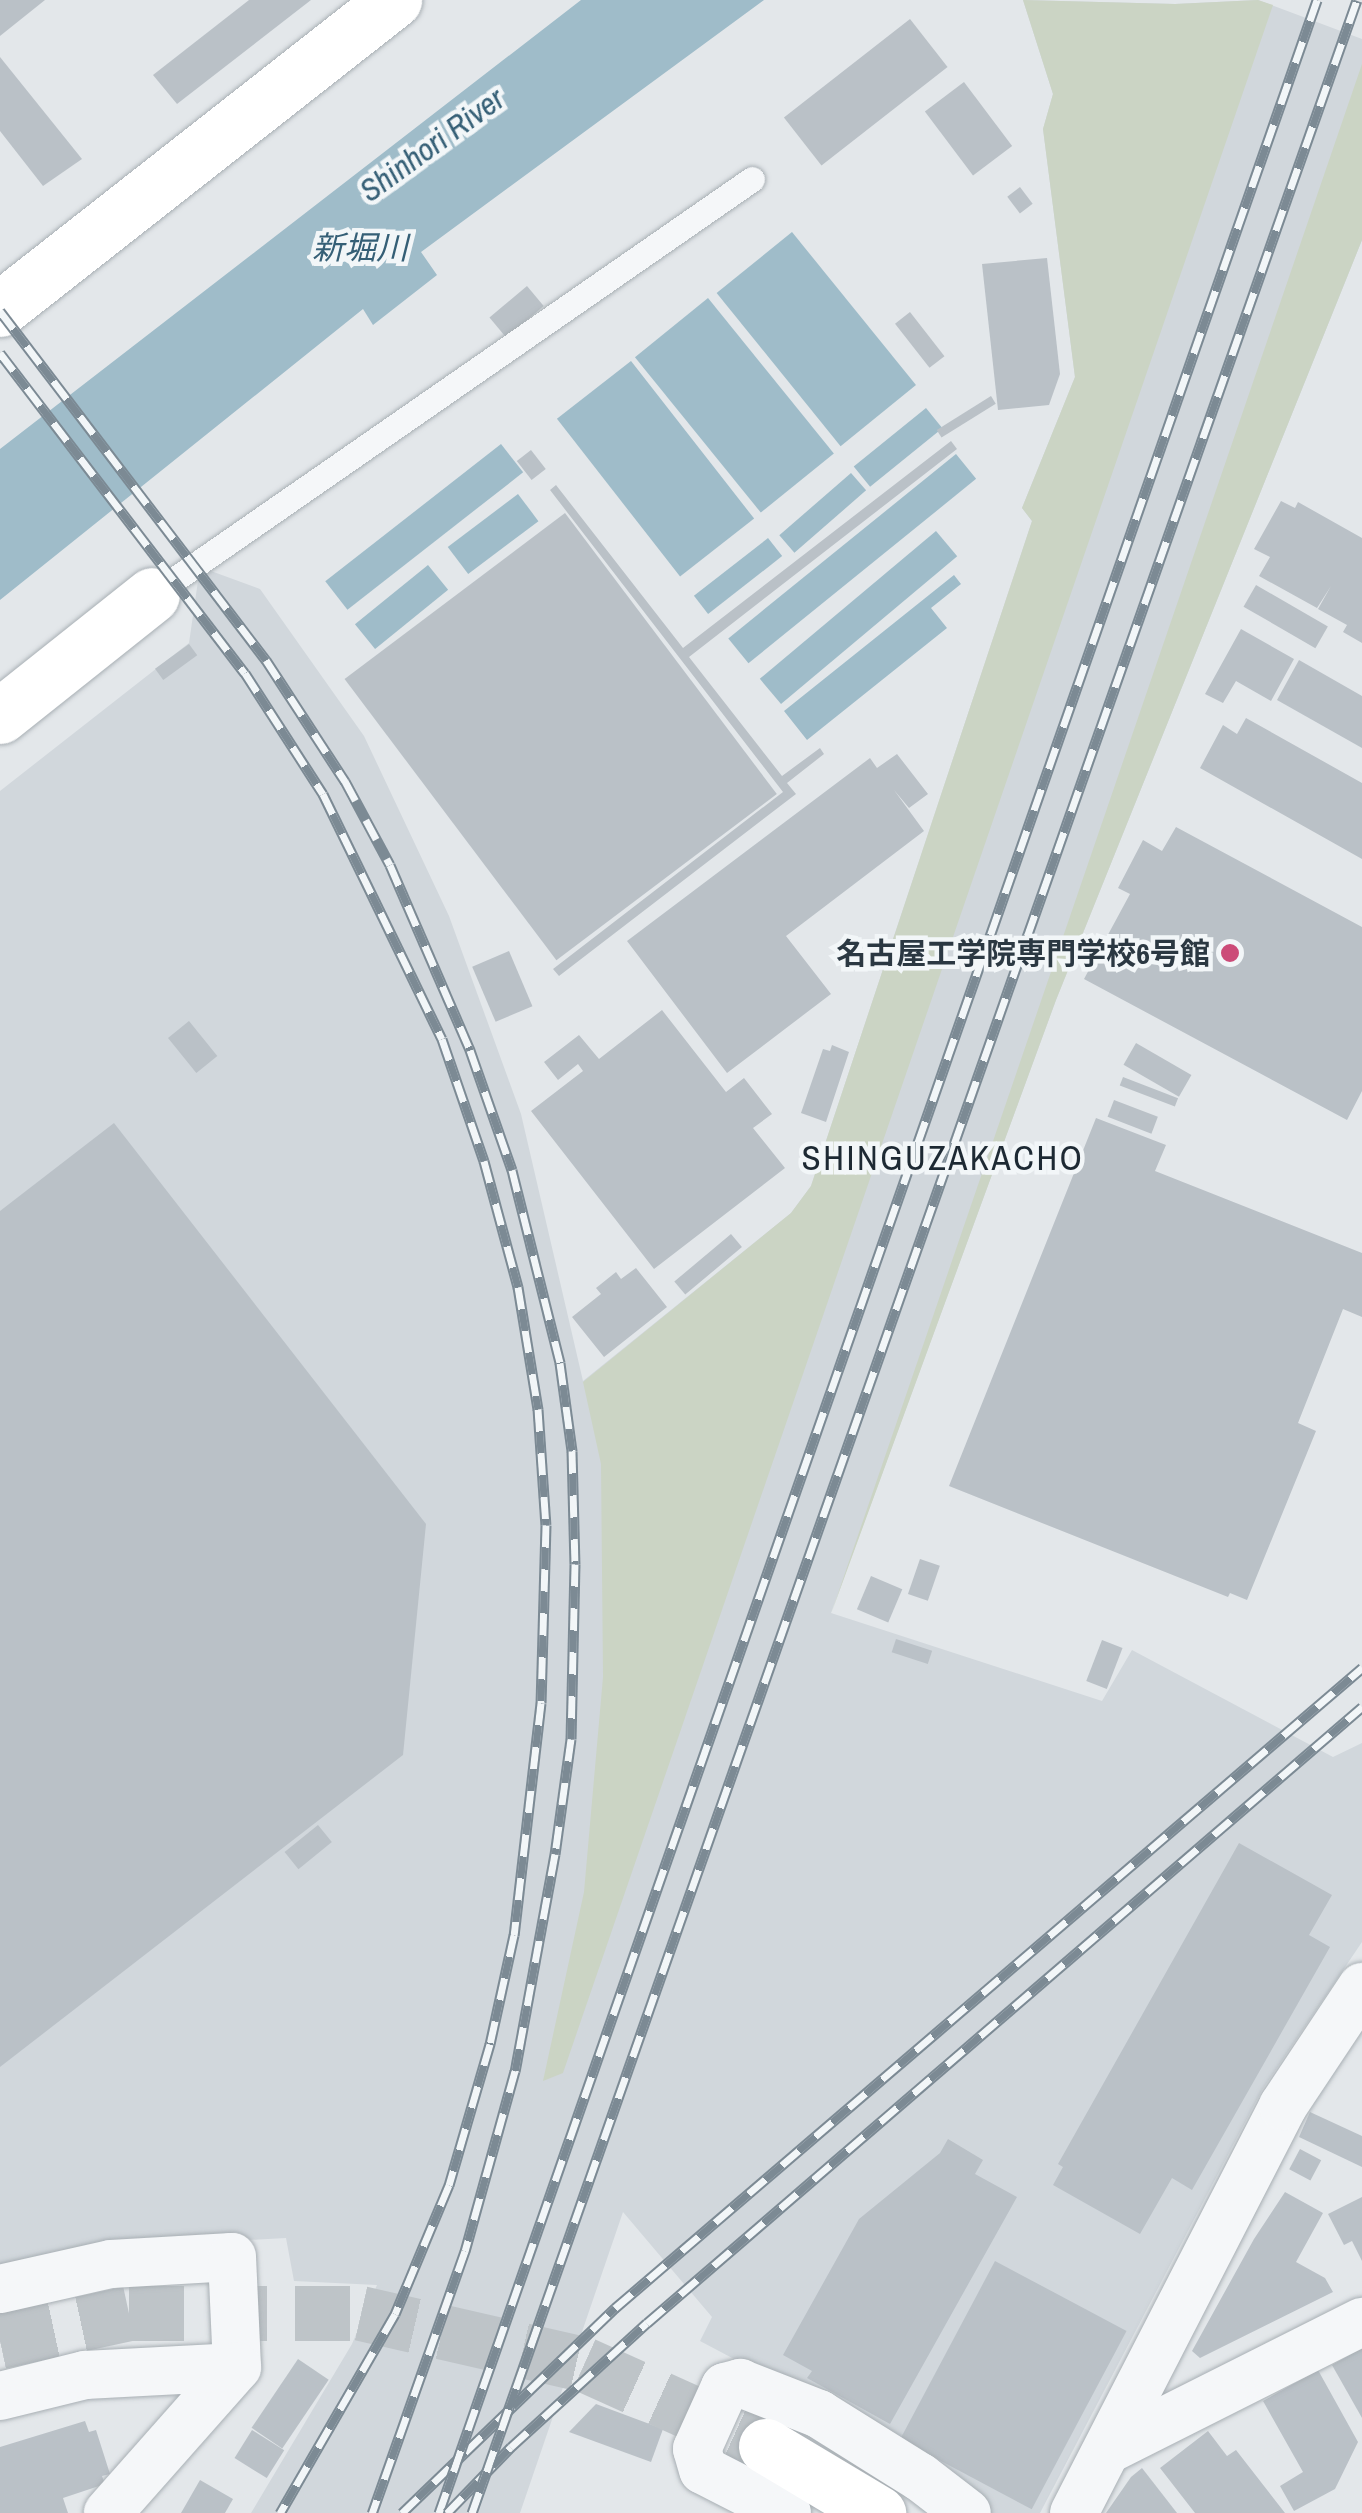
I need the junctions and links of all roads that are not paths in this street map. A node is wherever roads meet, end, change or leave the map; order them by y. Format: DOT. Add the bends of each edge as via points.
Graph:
graph roads {
  1 [pos="394,0"];
  2 [pos="752,179"];
  3 [pos="0,310"];
  4 [pos="152,594"];
  5 [pos="0,716"];
  6 [pos="1362,1987"];
  7 [pos="0,2289"];
  8 [pos="1362,2322"];
  9 [pos="236,2367"];
  10 [pos="0,2396"];
  11 [pos="766,2446"];
  12 [pos="1109,2449"];
  13 [pos="108,2513"];
  14 [pos="787,2513"];
  15 [pos="878,2513"];
  16 [pos="967,2513"];
  17 [pos="1074,2513"];
  1 -- 3 [label="street"];
  2 -- 4 [label="lane"];
  4 -- 5 [label="street"];
  6 -- 12 [label="street" via="1283,2106"];
  7 -- 9 [label="street" via="110,2264 232,2257"];
  8 -- 12 [label="street"];
  9 -- 10 [label="street" via="85,2375"];
  9 -- 13 [label="street"];
  11 -- 15 [label="street"];
  12 -- 17 [label="street"];
  14 -- 16 [label="street" via="703,2470 697,2449 725,2387 740,2383 819,2414"];
}
